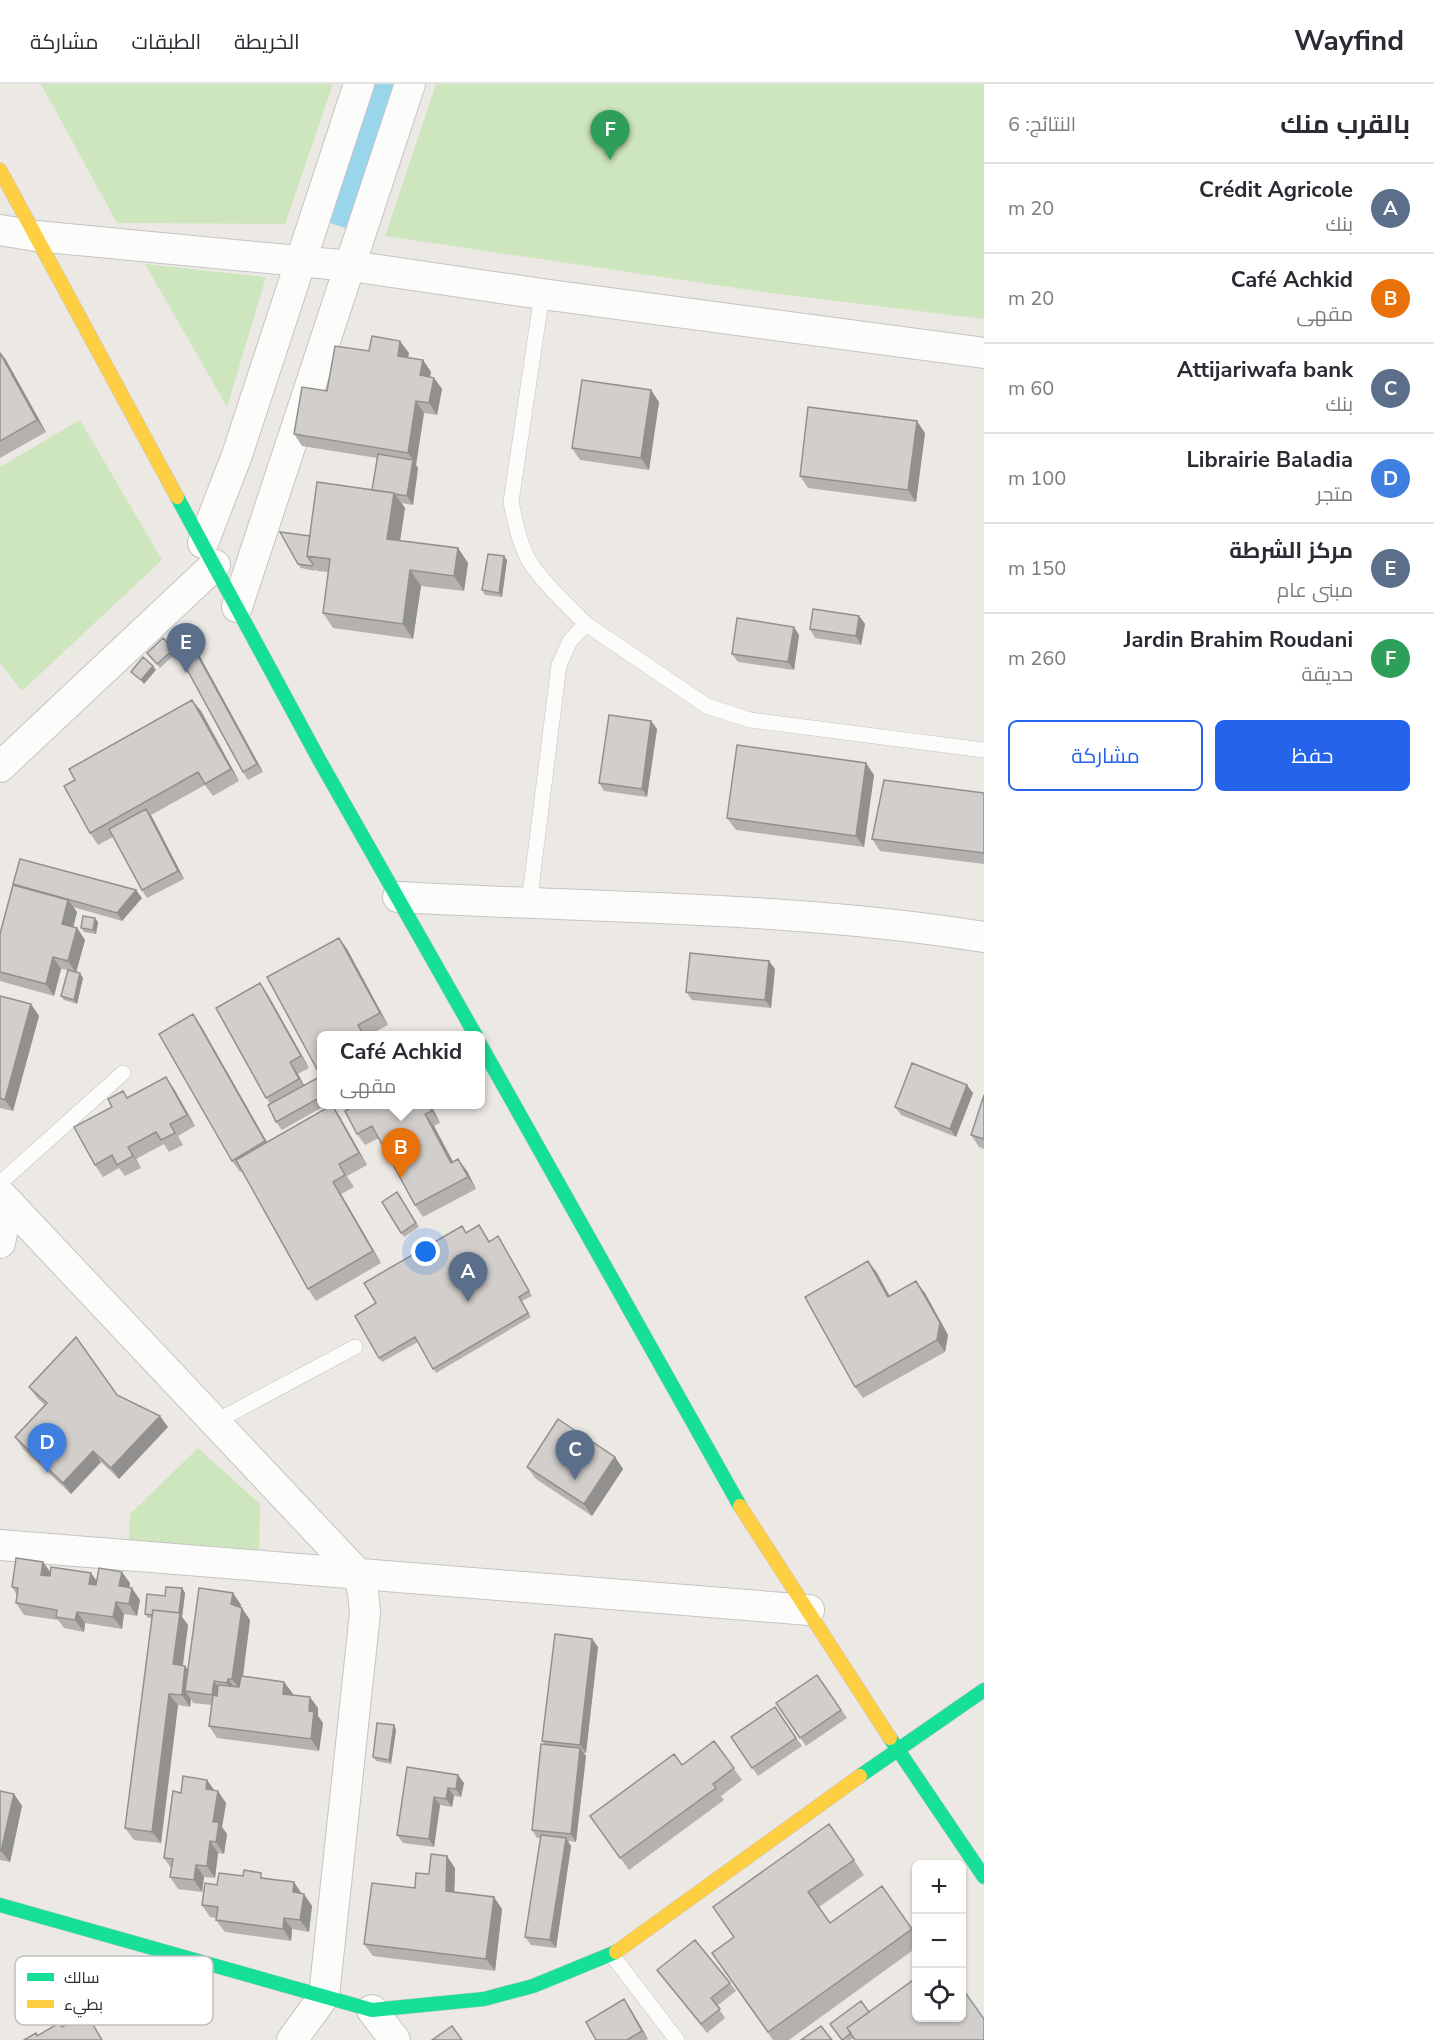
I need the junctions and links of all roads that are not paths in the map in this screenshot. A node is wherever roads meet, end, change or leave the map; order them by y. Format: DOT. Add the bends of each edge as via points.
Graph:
graph roads {
  1 [pos="358,84"];
  2 [pos="410,84"];
  3 [pos="0,170"];
  4 [pos="0,230"];
  5 [pos="36,236"];
  6 [pos="300,261"];
  7 [pos="351,266"];
  8 [pos="542,294"];
  9 [pos="984,353"];
  10 [pos="209,554"];
  11 [pos="237,607"];
  12 [pos="586,624"];
  13 [pos="984,750"];
  14 [pos="4,756"];
  15 [pos="398,897"];
  16 [pos="529,904"];
  17 [pos="984,937"];
  18 [pos="474,1031"];
  19 [pos="485,1053"];
  20 [pos="123,1073"];
  21 [pos="3,1193"];
  22 [pos="0,1243"];
  23 [pos="355,1347"];
  24 [pos="215,1422"];
  25 [pos="0,1545"];
  26 [pos="358,1574"];
  27 [pos="809,1610"];
  28 [pos="984,1690"];
  29 [pos="897,1749"];
  30 [pos="984,1877"];
  31 [pos="0,1905"];
  32 [pos="612,1955"];
  33 [pos="182,1956"];
  34 [pos="213,1965"];
  35 [pos="324,1996"];
  36 [pos="372,2010"];
  37 [pos="292,2040"];
  38 [pos="395,2040"];
  39 [pos="677,2040"];
  1 -- 6 [label="street"];
  2 -- 7 [label="street"];
  3 -- 5 [label="main road"];
  4 -- 5 [label="street"];
  5 -- 6 [label="street"];
  5 -- 10 [label="main road"];
  6 -- 7 [label="street"];
  6 -- 10 [label="street"];
  7 -- 8 [label="street"];
  7 -- 11 [label="street"];
  8 -- 9 [label="street"];
  8 -- 12 [label="lane" via="511,502 527,559"];
  10 -- 11 [label="main road"];
  10 -- 14 [label="street"];
  11 -- 15 [label="main road"];
  12 -- 13 [label="lane" via="707,706 728,714"];
  12 -- 16 [label="lane" via="570,641 559,665"];
  15 -- 16 [label="street"];
  15 -- 18 [label="main road"];
  16 -- 17 [label="street" via="755,911 917,926"];
  19 -- 27 [label="main road" via="726,1484"];
  20 -- 21 [label="lane"];
  21 -- 22 [label="street"];
  21 -- 24 [label="street"];
  23 -- 24 [label="lane"];
  24 -- 26 [label="street"];
  25 -- 26 [label="street"];
  26 -- 27 [label="street"];
  26 -- 35 [label="street" via="365,1614"];
  27 -- 29 [label="main road"];
  28 -- 29 [label="main road"];
  29 -- 30 [label="main road"];
  29 -- 32 [label="main road"];
  31 -- 33 [label="main road"];
  32 -- 36 [label="main road" via="533,1986 484,1999"];
  32 -- 39 [label="lane"];
  34 -- 35 [label="main road"];
  35 -- 36 [label="main road"];
  35 -- 37 [label="street"];
  36 -- 38 [label="street"];
}
